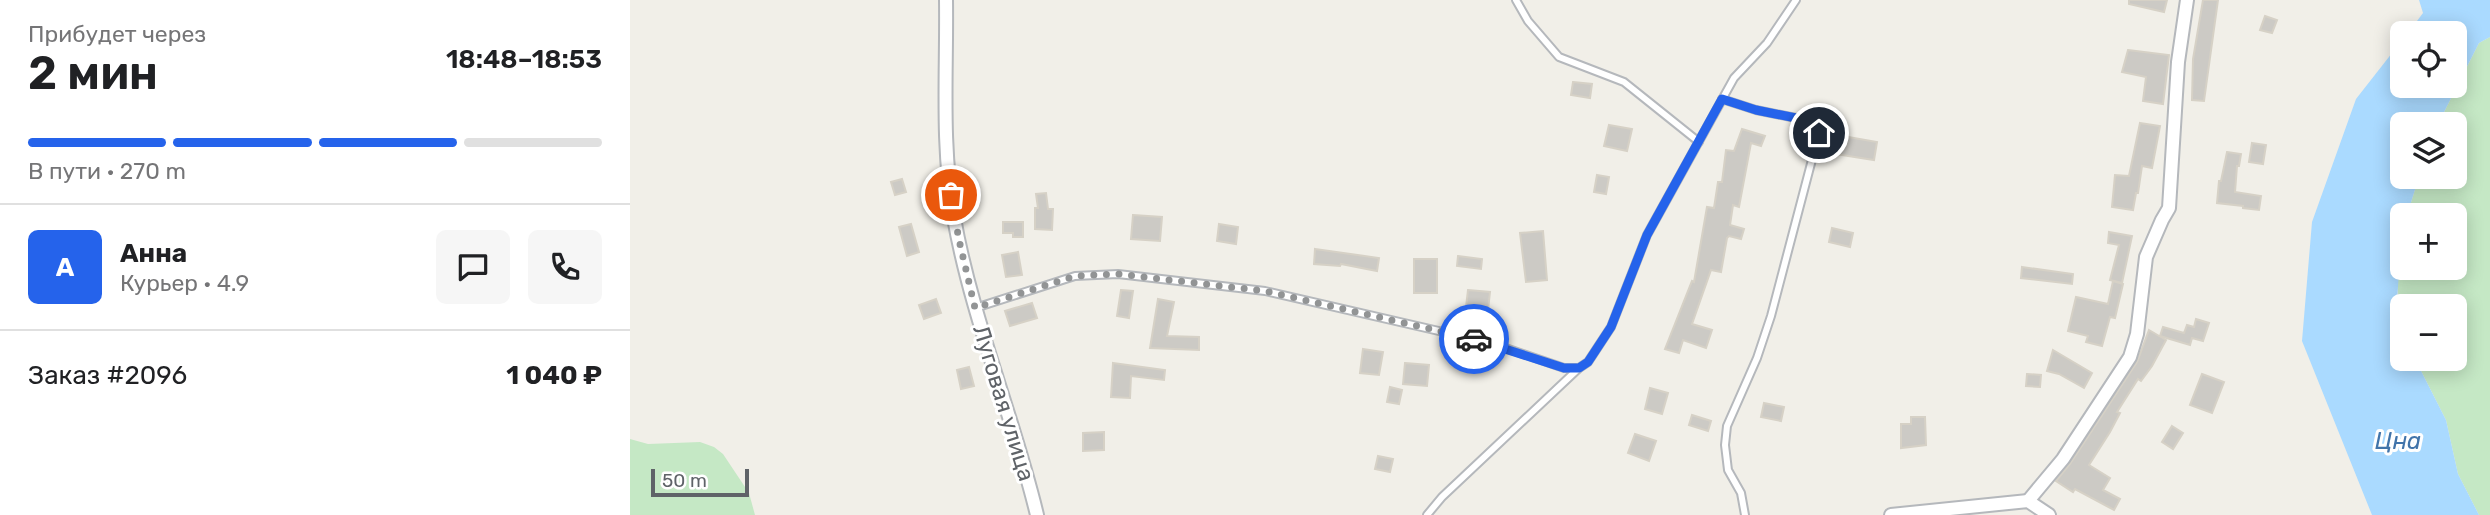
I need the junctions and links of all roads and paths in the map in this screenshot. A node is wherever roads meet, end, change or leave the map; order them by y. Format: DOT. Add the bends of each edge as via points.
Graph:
graph roads {
  1 [pos="947,0"];
  2 [pos="1516,0"];
  3 [pos="1796,0"];
  4 [pos="2187,0"];
  5 [pos="1722,99"];
  6 [pos="1699,142"];
  7 [pos="975,308"];
  8 [pos="1579,368"];
  9 [pos="2028,501"];
  10 [pos="1037,515"];
  11 [pos="1427,515"];
  12 [pos="1745,515"];
  13 [pos="1891,515"];
  14 [pos="2049,515"];
  1 -- 7 [label="street, Луговая улица" via="946,151 954,218"];
  2 -- 6 [label="lane" via="1559,57 1624,82"];
  3 -- 5 [label="lane"];
  4 -- 9 [label="street" via="2178,62 2169,208 2146,257 2133,348 2063,459"];
  5 -- 6 [label="lane"];
  5 -- 12 [label="lane" via="1811,121 1819,133 1771,316 1727,426 1728,470 1741,493"];
  6 -- 8 [label="lane" via="1647,235 1611,327"];
  7 -- 8 [label="lane" via="1075,276 1118,274 1265,291 1491,343 1564,368"];
  7 -- 10 [label="street, Луговая улица"];
  8 -- 11 [label="lane"];
  9 -- 13 [label="street"];
  9 -- 14 [label="street"];
}
